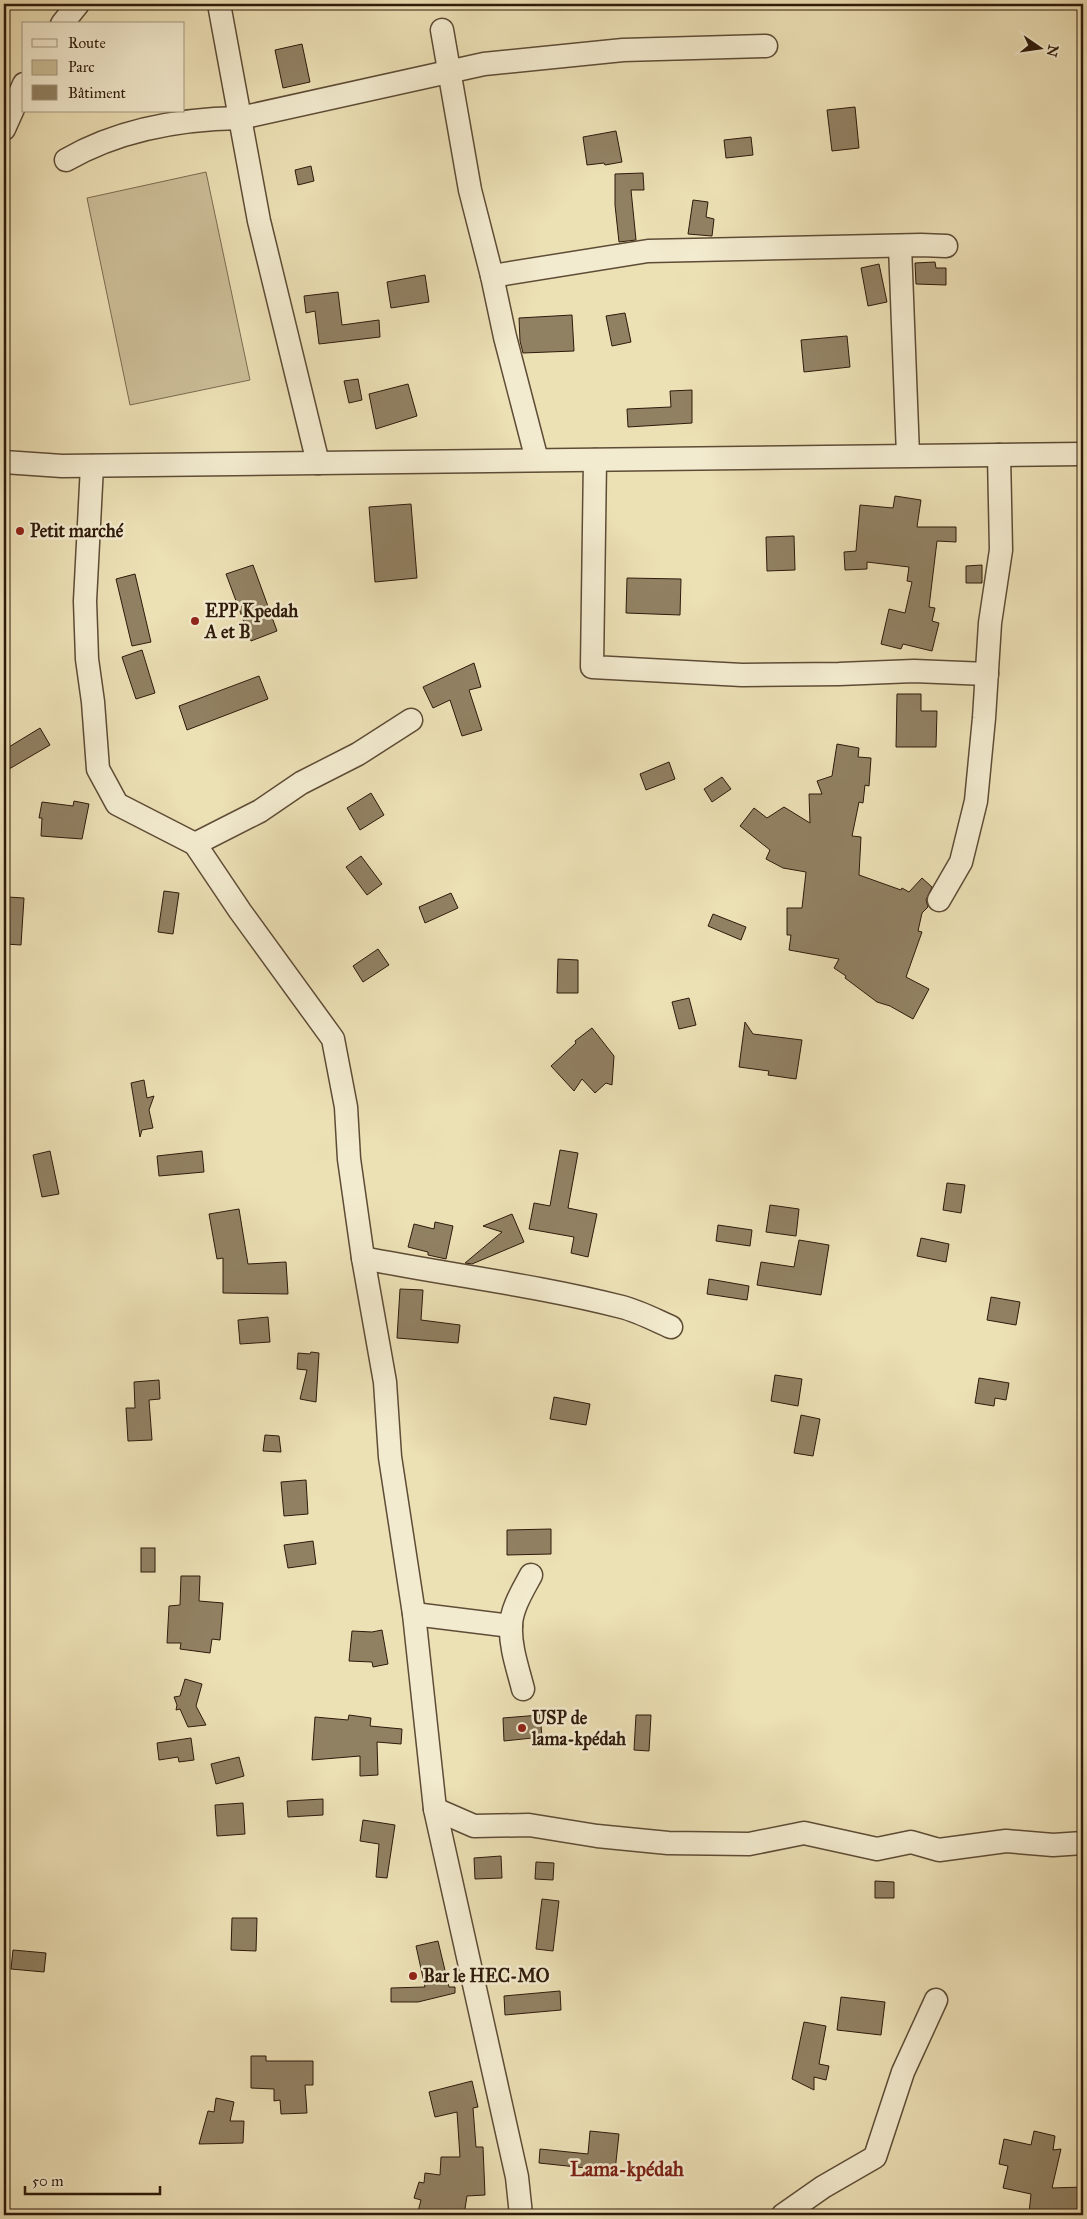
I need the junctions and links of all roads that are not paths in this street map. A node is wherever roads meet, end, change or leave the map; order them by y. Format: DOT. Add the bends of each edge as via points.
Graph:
graph roads {
  1 [pos="78,4"];
  2 [pos="219,4"];
  3 [pos="64,22"];
  4 [pos="442,30"];
  5 [pos="766,46"];
  6 [pos="449,74"];
  7 [pos="22,88"];
  8 [pos="240,118"];
  9 [pos="4,129"];
  10 [pos="66,160"];
  11 [pos="900,246"];
  12 [pos="946,246"];
  13 [pos="492,276"];
  14 [pos="1083,454"];
  15 [pos="908,455"];
  16 [pos="999,455"];
  17 [pos="537,460"];
  18 [pos="595,460"];
  19 [pos="4,462"];
  20 [pos="318,463"];
  21 [pos="92,466"];
  22 [pos="987,674"];
  23 [pos="411,720"];
  24 [pos="195,844"];
  25 [pos="939,900"];
  26 [pos="363,1258"];
  27 [pos="671,1327"];
  28 [pos="531,1575"];
  29 [pos="414,1614"];
  30 [pos="511,1626"];
  31 [pos="523,1689"];
  32 [pos="435,1809"];
  33 [pos="1083,1843"];
  34 [pos="936,2000"];
  35 [pos="521,2215"];
  36 [pos="784,2215"];
  1 -- 3 [label="street"];
  2 -- 8 [label="street"];
  4 -- 6 [label="street"];
  5 -- 6 [label="street" via="623,50 484,64"];
  6 -- 8 [label="street"];
  6 -- 13 [label="street" via="470,190"];
  7 -- 9 [label="street"];
  8 -- 10 [label="street" via="208,118 161,125 91,146"];
  8 -- 20 [label="street" via="259,221"];
  11 -- 12 [label="street"];
  11 -- 13 [label="street" via="648,252"];
  11 -- 15 [label="street"];
  13 -- 17 [label="street"];
  14 -- 16 [label="street"];
  15 -- 16 [label="street"];
  15 -- 18 [label="street"];
  16 -- 22 [label="street" via="1001,550 990,623"];
  17 -- 18 [label="street"];
  17 -- 20 [label="street"];
  18 -- 22 [label="street" via="592,667 742,674 914,671"];
  19 -- 21 [label="street"];
  20 -- 21 [label="street"];
  21 -- 24 [label="street" via="85,601 98,769 117,804"];
  22 -- 25 [label="street" via="976,801 961,862"];
  23 -- 24 [label="street" via="260,812"];
  24 -- 26 [label="street" via="333,1039 346,1107 349,1159"];
  26 -- 27 [label="street" via="483,1278 623,1307"];
  26 -- 29 [label="street" via="385,1382 390,1457"];
  28 -- 30 [label="street"];
  29 -- 30 [label="street"];
  29 -- 32 [label="street"];
  30 -- 31 [label="street"];
  32 -- 33 [label="street" via="474,1826 529,1825 668,1844 749,1844 804,1833 877,1849 911,1842 938,1850 1006,1841 1053,1845"];
  32 -- 35 [label="street" via="517,2177"];
  34 -- 36 [label="street" via="903,2072 875,2157 823,2187"];
}
